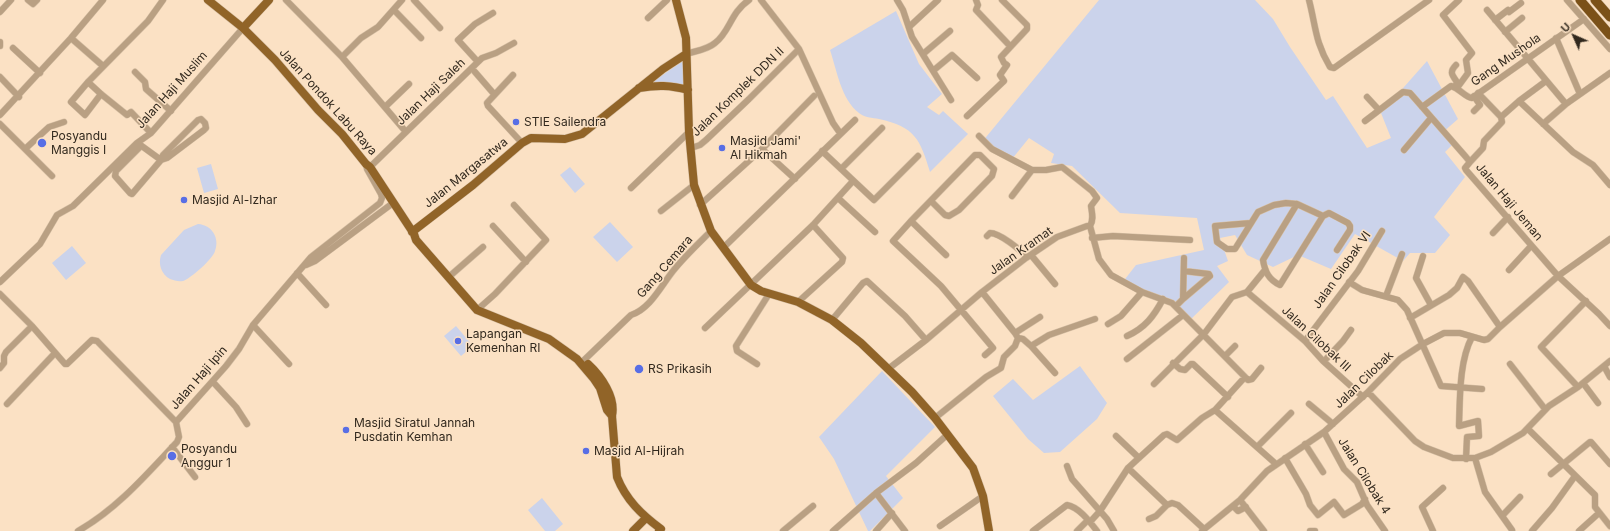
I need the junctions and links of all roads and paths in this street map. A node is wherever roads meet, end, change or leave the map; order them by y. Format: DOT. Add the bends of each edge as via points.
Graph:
graph roads {
  1 [pos="11,0"];
  2 [pos="103,0"];
  3 [pos="164,0"];
  4 [pos="208,0"];
  5 [pos="269,0"];
  6 [pos="286,0"];
  7 [pos="402,0"];
  8 [pos="414,0"];
  9 [pos="668,0"];
  10 [pos="676,0"];
  11 [pos="750,0"];
  12 [pos="761,0"];
  13 [pos="897,0"];
  14 [pos="938,0"];
  15 [pos="976,0"];
  16 [pos="1002,0"];
  17 [pos="1309,0"];
  18 [pos="1429,0"];
  19 [pos="1459,0"];
  20 [pos="1567,0"];
  21 [pos="1580,0"];
  22 [pos="1595,0"];
  23 [pos="1521,3"];
  24 [pos="394,10"];
  25 [pos="1487,10"];
  26 [pos="0,12"];
  27 [pos="493,13"];
  28 [pos="1610,17"];
  29 [pos="648,18"];
  30 [pos="1522,18"];
  31 [pos="1584,19"];
  32 [pos="1496,20"];
  33 [pos="249,21"];
  34 [pos="243,28"];
  35 [pos="440,28"];
  36 [pos="909,28"];
  37 [pos="950,31"];
  38 [pos="1505,32"];
  39 [pos="249,35"];
  40 [pos="1610,35"];
  41 [pos="72,38"];
  42 [pos="420,38"];
  43 [pos="1556,38"];
  44 [pos="514,43"];
  45 [pos="1010,46"];
  46 [pos="12,48"];
  47 [pos="798,49"];
  48 [pos="1610,50"];
  49 [pos="686,54"];
  50 [pos="923,54"];
  51 [pos="342,57"];
  52 [pos="1528,59"];
  53 [pos="478,62"];
  54 [pos="1456,65"];
  55 [pos="102,66"];
  56 [pos="934,70"];
  57 [pos="135,72"];
  58 [pos="475,72"];
  59 [pos="1610,72"];
  60 [pos="40,73"];
  61 [pos="513,75"];
  62 [pos="0,77"];
  63 [pos="977,78"];
  64 [pos="1546,81"];
  65 [pos="88,82"];
  66 [pos="409,84"];
  67 [pos="1456,87"];
  68 [pos="639,88"];
  69 [pos="688,90"];
  70 [pos="101,94"];
  71 [pos="494,94"];
  72 [pos="1580,94"];
  73 [pos="1476,95"];
  74 [pos="18,96"];
  75 [pos="814,96"];
  76 [pos="1367,97"];
  77 [pos="951,100"];
  78 [pos="1519,100"];
  79 [pos="1566,104"];
  80 [pos="385,107"];
  81 [pos="1422,107"];
  82 [pos="1379,110"];
  83 [pos="171,111"];
  84 [pos="1474,111"];
  85 [pos="0,115"];
  86 [pos="967,116"];
  87 [pos="1501,117"];
  88 [pos="1431,118"];
  89 [pos="855,120"];
  90 [pos="1365,121"];
  91 [pos="64,122"];
  92 [pos="0,124"];
  93 [pos="1543,124"];
  94 [pos="882,128"];
  95 [pos="151,132"];
  96 [pos="406,132"];
  97 [pos="689,132"];
  98 [pos="840,133"];
  99 [pos="979,136"];
  100 [pos="522,143"];
  101 [pos="139,144"];
  102 [pos="692,148"];
  103 [pos="25,149"];
  104 [pos="762,149"];
  105 [pos="1404,150"];
  106 [pos="822,151"];
  107 [pos="918,156"];
  108 [pos="161,160"];
  109 [pos="1470,162"];
  110 [pos="368,165"];
  111 [pos="841,169"];
  112 [pos="1032,170"];
  113 [pos="52,176"];
  114 [pos="795,179"];
  115 [pos="853,181"];
  116 [pos="1610,184"];
  117 [pos="694,185"];
  118 [pos="631,188"];
  119 [pos="1012,196"];
  120 [pos="838,198"];
  121 [pos="930,201"];
  122 [pos="393,203"];
  123 [pos="702,204"];
  124 [pos="1296,204"];
  125 [pos="514,205"];
  126 [pos="661,211"];
  127 [pos="1323,216"];
  128 [pos="1508,217"];
  129 [pos="910,221"];
  130 [pos="1251,223"];
  131 [pos="813,225"];
  132 [pos="493,226"];
  133 [pos="1090,226"];
  134 [pos="353,229"];
  135 [pos="711,231"];
  136 [pos="1382,231"];
  137 [pos="875,232"];
  138 [pos="1493,233"];
  139 [pos="988,236"];
  140 [pos="1092,238"];
  141 [pos="418,239"];
  142 [pos="1610,239"];
  143 [pos="1190,240"];
  144 [pos="727,244"];
  145 [pos="1531,246"];
  146 [pos="483,248"];
  147 [pos="1337,250"];
  148 [pos="946,255"];
  149 [pos="1029,256"];
  150 [pos="1423,256"];
  151 [pos="1401,257"];
  152 [pos="1184,258"];
  153 [pos="526,262"];
  154 [pos="1265,270"];
  155 [pos="1509,270"];
  156 [pos="1184,271"];
  157 [pos="297,273"];
  158 [pos="1558,276"];
  159 [pos="452,278"];
  160 [pos="0,282"];
  161 [pos="1349,282"];
  162 [pos="753,283"];
  163 [pos="1055,284"];
  164 [pos="982,292"];
  165 [pos="1142,292"];
  166 [pos="1247,292"];
  167 [pos="0,294"];
  168 [pos="769,294"];
  169 [pos="1386,296"];
  170 [pos="1163,299"];
  171 [pos="1183,299"];
  172 [pos="1586,301"];
  173 [pos="798,302"];
  174 [pos="326,305"];
  175 [pos="1431,305"];
  176 [pos="1176,306"];
  177 [pos="478,308"];
  178 [pos="960,310"];
  179 [pos="1183,315"];
  180 [pos="1040,317"];
  181 [pos="1410,318"];
  182 [pos="1095,319"];
  183 [pos="832,320"];
  184 [pos="1108,324"];
  185 [pos="253,325"];
  186 [pos="32,326"];
  187 [pos="1610,326"];
  188 [pos="1500,327"];
  189 [pos="705,328"];
  190 [pos="1351,330"];
  191 [pos="1204,334"];
  192 [pos="1016,335"];
  193 [pos="1127,336"];
  194 [pos="1472,337"];
  195 [pos="926,340"];
  196 [pos="1306,340"];
  197 [pos="1423,344"];
  198 [pos="1031,346"];
  199 [pos="1235,346"];
  200 [pos="56,353"];
  201 [pos="985,355"];
  202 [pos="1225,356"];
  203 [pos="1127,359"];
  204 [pos="1325,360"];
  205 [pos="1610,361"];
  206 [pos="582,362"];
  207 [pos="1173,363"];
  208 [pos="288,364"];
  209 [pos="757,364"];
  210 [pos="1510,364"];
  211 [pos="1604,366"];
  212 [pos="0,368"];
  213 [pos="1261,368"];
  214 [pos="888,369"];
  215 [pos="1055,373"];
  216 [pos="1245,377"];
  217 [pos="1610,377"];
  218 [pos="213,382"];
  219 [pos="1154,384"];
  220 [pos="1580,385"];
  221 [pos="1460,388"];
  222 [pos="1482,389"];
  223 [pos="1368,392"];
  224 [pos="1228,397"];
  225 [pos="1363,397"];
  226 [pos="1598,403"];
  227 [pos="7,404"];
  228 [pos="1309,404"];
  229 [pos="1545,409"];
  230 [pos="1215,410"];
  231 [pos="1291,413"];
  232 [pos="935,418"];
  233 [pos="176,422"];
  234 [pos="247,424"];
  235 [pos="1333,424"];
  236 [pos="1528,429"];
  237 [pos="1324,432"];
  238 [pos="948,434"];
  239 [pos="1116,436"];
  240 [pos="1305,444"];
  241 [pos="172,447"];
  242 [pos="1257,448"];
  243 [pos="1139,458"];
  244 [pos="1285,458"];
  245 [pos="1475,458"];
  246 [pos="1466,459"];
  247 [pos="1276,464"];
  248 [pos="1563,464"];
  249 [pos="1610,464"];
  250 [pos="1067,466"];
  251 [pos="1128,468"];
  252 [pos="1323,472"];
  253 [pos="1551,474"];
  254 [pos="1575,476"];
  255 [pos="195,477"];
  256 [pos="1443,488"];
  257 [pos="876,493"];
  258 [pos="983,496"];
  259 [pos="1520,497"];
  260 [pos="1365,499"];
  261 [pos="1240,500"];
  262 [pos="1167,505"];
  263 [pos="813,506"];
  264 [pos="1233,506"];
  265 [pos="1246,508"];
  266 [pos="1100,511"];
  267 [pos="892,513"];
  268 [pos="1599,513"];
  269 [pos="1502,516"];
  270 [pos="646,518"];
  271 [pos="1149,519"];
  272 [pos="1089,521"];
  273 [pos="940,526"];
  274 [pos="1610,526"];
  275 [pos="661,530"];
  276 [pos="1203,530"];
  277 [pos="1512,530"];
  278 [pos="78,531"];
  279 [pos="633,531"];
  280 [pos="783,531"];
  281 [pos="833,531"];
  282 [pos="876,531"];
  283 [pos="905,531"];
  284 [pos="989,531"];
  285 [pos="1033,531"];
  286 [pos="1077,531"];
  287 [pos="1097,531"];
  288 [pos="1114,531"];
  289 [pos="1264,531"];
  290 [pos="1310,531"];
  291 [pos="1315,531"];
  292 [pos="1385,531"];
  293 [pos="1433,531"];
  294 [pos="1532,531"];
  295 [pos="1579,531"];
  1 -- 26 [label="street"];
  2 -- 41 [label="street"];
  3 -- 55 [label="street" via="148,21"];
  4 -- 34 [label="main road, Jalan Pondok Labu Raya"];
  5 -- 33 [label="main road"];
  6 -- 51 [label="street"];
  7 -- 24 [label="street"];
  8 -- 35 [label="street"];
  9 -- 29 [label="street"];
  10 -- 49 [label="main road" via="686,38"];
  11 -- 49 [label="street, Jalan Margasatwa" via="736,11 715,44"];
  12 -- 47 [label="street, Jalan Komplek DDN II"];
  13 -- 36 [label="street"];
  14 -- 36 [label="street"];
  15 -- 45 [label="street" via="976,10"];
  16 -- 45 [label="street" via="1027,25 1027,29"];
  17 -- 18 [label="street" via="1317,40 1330,67 1334,68"];
  19 -- 67 [label="street" via="1443,15 1472,53 1466,60 1468,73"];
  20 -- 31 [label="street"];
  21 -- 40 [label="highway"];
  22 -- 28 [label="highway"];
  23 -- 32 [label="street"];
  24 -- 42 [label="street"];
  24 -- 51 [label="street"];
  25 -- 32 [label="street"];
  27 -- 53 [label="street" via="475,24 458,40"];
  30 -- 38 [label="street"];
  31 -- 43 [label="street, Gang Mushola"];
  31 -- 48 [label="street"];
  32 -- 38 [label="street"];
  33 -- 34 [label="main road"];
  33 -- 39 [label="main road"];
  34 -- 39 [label="main road, Jalan Pondok Labu Raya"];
  34 -- 83 [label="street, Jalan Haji Muslim"];
  36 -- 50 [label="street"];
  37 -- 50 [label="street"];
  38 -- 52 [label="street"];
  39 -- 110 [label="main road, Jalan Pondok Labu Raya" via="275,60"];
  41 -- 55 [label="street"];
  41 -- 60 [label="street"];
  43 -- 52 [label="street, Gang Mushola"];
  43 -- 72 [label="street"];
  44 -- 53 [label="street, Jalan Haji Saleh"];
  45 -- 86 [label="street" via="1001,57 1007,65 1000,74 1004,81"];
  46 -- 60 [label="street"];
  47 -- 98 [label="street, Jalan Komplek DDN II"];
  47 -- 102 [label="street, Jalan Komplek DDN II" via="750,99 700,145"];
  49 -- 68 [label="main road, Jalan Margasatwa"];
  49 -- 69 [label="main road"];
  50 -- 56 [label="street"];
  51 -- 80 [label="street"];
  52 -- 64 [label="street"];
  52 -- 73 [label="street, Gang Mushola"];
  53 -- 96 [label="street, Jalan Haji Saleh"];
  54 -- 67 [label="street" via="1451,73 1457,82"];
  55 -- 65 [label="street"];
  56 -- 63 [label="street" via="952,55"];
  56 -- 77 [label="street"];
  57 -- 83 [label="street" via="145,82 146,89"];
  58 -- 71 [label="street"];
  59 -- 72 [label="street"];
  60 -- 74 [label="street"];
  61 -- 71 [label="street"];
  62 -- 74 [label="street"];
  64 -- 78 [label="street"];
  64 -- 79 [label="street"];
  65 -- 70 [label="street"];
  65 -- 70 [label="street" via="71,102 83,115 91,109"];
  66 -- 80 [label="street"];
  67 -- 73 [label="street, Gang Mushola" via="1468,97"];
  67 -- 81 [label="street, Gang Mushola" via="1446,88"];
  68 -- 69 [label="main road" via="660,85"];
  68 -- 100 [label="main road, Jalan Margasatwa" via="582,134 565,139 531,138"];
  69 -- 97 [label="main road"];
  70 -- 95 [label="street" via="127,114 131,112"];
  71 -- 100 [label="street" via="487,102 488,106"];
  72 -- 79 [label="street"];
  73 -- 84 [label="street" via="1480,105"];
  73 -- 87 [label="street"];
  74 -- 85 [label="street"];
  75 -- 104 [label="street"];
  76 -- 82 [label="street"];
  78 -- 87 [label="street"];
  78 -- 93 [label="street"];
  79 -- 93 [label="street"];
  80 -- 96 [label="street"];
  81 -- 82 [label="street, Jalan Haji Jeman" via="1406,91"];
  81 -- 88 [label="street, Jalan Haji Jeman"];
  82 -- 90 [label="street, Jalan Haji Jeman"];
  83 -- 95 [label="street, Jalan Haji Muslim"];
  87 -- 109 [label="street" via="1502,122 1484,141 1482,148"];
  88 -- 105 [label="street"];
  88 -- 109 [label="street, Jalan Haji Jeman"];
  89 -- 98 [label="street"];
  91 -- 103 [label="street" via="49,127"];
  92 -- 103 [label="street"];
  93 -- 116 [label="street" via="1593,165"];
  94 -- 111 [label="street"];
  95 -- 101 [label="street, Jalan Haji Muslim"];
  96 -- 110 [label="street, Jalan Haji Saleh"];
  97 -- 102 [label="main road"];
  97 -- 118 [label="street"];
  98 -- 106 [label="street"];
  99 -- 112 [label="street" via="992,149"];
  100 -- 141 [label="main road, Jalan Margasatwa" via="473,185"];
  101 -- 108 [label="street"];
  101 -- 108 [label="street" via="116,173 116,178 130,193 135,192"];
  101 -- 160 [label="street, Jalan Haji Muslim" via="73,206 54,218 40,244"];
  102 -- 117 [label="main road"];
  103 -- 113 [label="street"];
  104 -- 114 [label="street"];
  104 -- 123 [label="street"];
  106 -- 111 [label="street"];
  106 -- 114 [label="street"];
  107 -- 115 [label="street" via="875,200"];
  108 -- 108 [label="street" via="198,120 201,119 205,123 204,130"];
  109 -- 128 [label="street, Jalan Haji Jeman" via="1466,170"];
  110 -- 122 [label="main road, Jalan Pondok Labu Raya"];
  110 -- 134 [label="street, Jalan Haji Ipin" via="367,169 382,198"];
  111 -- 115 [label="street"];
  112 -- 119 [label="street"];
  112 -- 133 [label="street" via="1062,167 1092,191 1097,198 1091,206 1093,216"];
  114 -- 144 [label="street"];
  115 -- 120 [label="street"];
  117 -- 123 [label="main road"];
  117 -- 126 [label="street"];
  120 -- 131 [label="street"];
  120 -- 137 [label="street"];
  121 -- 121 [label="street" via="975,155 980,155 994,170 992,176 959,210 949,216 944,215"];
  121 -- 129 [label="street"];
  122 -- 134 [label="street, Jalan Haji Ipin"];
  122 -- 141 [label="main road, Jalan Pondok Labu Raya"];
  123 -- 135 [label="main road"];
  124 -- 127 [label="street"];
  124 -- 130 [label="street" via="1274,205 1258,212"];
  124 -- 154 [label="street" via="1263,260"];
  125 -- 153 [label="street" via="546,240"];
  127 -- 147 [label="street" via="1329,213 1350,226"];
  127 -- 154 [label="street" via="1280,285 1275,283"];
  128 -- 138 [label="street"];
  128 -- 145 [label="street, Jalan Haji Jeman"];
  129 -- 148 [label="street"];
  129 -- 178 [label="street" via="893,242 941,286"];
  130 -- 130 [label="street" via="1235,249 1227,249 1217,242 1215,226"];
  131 -- 162 [label="street"];
  131 -- 173 [label="street" via="843,258 842,262"];
  132 -- 153 [label="street"];
  133 -- 140 [label="street"];
  133 -- 149 [label="street, Jalan Kramat" via="1057,237"];
  134 -- 157 [label="street, Jalan Haji Ipin"];
  135 -- 144 [label="main road"];
  135 -- 206 [label="street, Gang Cemara" via="672,272 641,311 631,315"];
  136 -- 161 [label="street, Jalan Cilobak VI"];
  139 -- 149 [label="street" via="995,233"];
  140 -- 143 [label="street" via="1113,236"];
  140 -- 165 [label="street" via="1099,258 1111,275"];
  141 -- 159 [label="main road, Jalan Pondok Labu Raya"];
  142 -- 158 [label="street, Jalan Cilobak"];
  144 -- 162 [label="main road"];
  145 -- 155 [label="street"];
  145 -- 158 [label="street, Jalan Haji Jeman"];
  146 -- 159 [label="street"];
  149 -- 163 [label="street"];
  149 -- 164 [label="street, Jalan Kramat"];
  150 -- 175 [label="street" via="1416,278"];
  151 -- 169 [label="street"];
  152 -- 156 [label="street"];
  153 -- 177 [label="street"];
  154 -- 166 [label="street"];
  156 -- 171 [label="street"];
  156 -- 171 [label="street" via="1210,276"];
  157 -- 174 [label="street"];
  157 -- 185 [label="street, Jalan Haji Ipin"];
  158 -- 172 [label="street, Jalan Haji Jeman"];
  158 -- 188 [label="street, Jalan Cilobak"];
  159 -- 177 [label="main road, Jalan Pondok Labu Raya"];
  161 -- 169 [label="street" via="1362,290"];
  161 -- 196 [label="street, Jalan Cilobak VI"];
  162 -- 168 [label="main road"];
  162 -- 189 [label="street"];
  164 -- 178 [label="street, Jalan Kramat"];
  164 -- 192 [label="street"];
  165 -- 170 [label="street"];
  165 -- 184 [label="street" via="1121,316"];
  166 -- 191 [label="street" via="1232,297"];
  166 -- 196 [label="street, Jalan Cilobak III"];
  167 -- 186 [label="street"];
  168 -- 173 [label="main road"];
  168 -- 209 [label="street" via="736,346 738,351"];
  169 -- 181 [label="street" via="1398,300"];
  170 -- 176 [label="street"];
  170 -- 193 [label="street" via="1151,319 1138,331"];
  171 -- 176 [label="street"];
  172 -- 187 [label="street, Jalan Haji Jeman"];
  172 -- 220 [label="street" via="1541,348"];
  173 -- 183 [label="main road"];
  175 -- 181 [label="street"];
  175 -- 188 [label="street" via="1449,295 1457,288 1463,277"];
  176 -- 179 [label="street"];
  177 -- 206 [label="main road, Jalan Pondok Labu Raya" via="549,339"];
  178 -- 195 [label="street, Jalan Kramat"];
  178 -- 201 [label="street" via="993,348"];
  179 -- 191 [label="street"];
  179 -- 203 [label="street"];
  180 -- 192 [label="street"];
  181 -- 197 [label="street"];
  182 -- 198 [label="street" via="1049,335"];
  183 -- 195 [label="street" via="867,281 905,316"];
  183 -- 214 [label="main road"];
  185 -- 208 [label="street"];
  185 -- 218 [label="street, Jalan Haji Ipin" via="234,356"];
  186 -- 200 [label="street"];
  186 -- 212 [label="street" via="6,352"];
  188 -- 194 [label="street, Jalan Cilobak" via="1488,339"];
  190 -- 204 [label="street"];
  191 -- 202 [label="street"];
  191 -- 207 [label="street"];
  192 -- 198 [label="street"];
  192 -- 232 [label="street" via="1015,346 1004,357 1001,368"];
  194 -- 197 [label="street, Jalan Cilobak" via="1460,333 1444,333"];
  194 -- 221 [label="street" via="1468,345"];
  195 -- 214 [label="street, Jalan Kramat"];
  196 -- 204 [label="street, Jalan Cilobak III"];
  197 -- 221 [label="street" via="1442,386"];
  197 -- 223 [label="street, Jalan Cilobak" via="1400,359"];
  198 -- 215 [label="street"];
  199 -- 202 [label="street"];
  200 -- 227 [label="street"];
  200 -- 233 [label="street" via="65,364 68,364 92,340 97,340"];
  202 -- 216 [label="street"];
  204 -- 225 [label="street, Jalan Cilobak III"];
  205 -- 211 [label="street"];
  206 -- 270 [label="main road, Jalan Pondok Labu Raya" via="599,375 606,385 614,409 612,416 617,477 628,498"];
  207 -- 219 [label="street"];
  207 -- 224 [label="street" via="1185,370 1193,364"];
  210 -- 229 [label="street"];
  211 -- 217 [label="street"];
  211 -- 220 [label="street"];
  213 -- 216 [label="street" via="1252,379 1248,380"];
  214 -- 232 [label="main road"];
  216 -- 224 [label="street"];
  218 -- 233 [label="street, Jalan Haji Ipin"];
  218 -- 234 [label="street" via="236,407"];
  220 -- 226 [label="street"];
  220 -- 229 [label="street"];
  221 -- 222 [label="street"];
  221 -- 246 [label="street" via="1459,426 1478,421 1479,436 1467,437"];
  223 -- 225 [label="street, Jalan Cilobak"];
  223 -- 246 [label="street" via="1415,441 1453,458"];
  224 -- 230 [label="street"];
  225 -- 235 [label="street, Jalan Cilobak"];
  228 -- 235 [label="street"];
  229 -- 236 [label="street"];
  230 -- 242 [label="street"];
  230 -- 243 [label="street" via="1177,440 1167,434 1164,435"];
  231 -- 242 [label="street"];
  232 -- 238 [label="main road"];
  233 -- 241 [label="street, Jalan Haji Ipin" via="179,438"];
  235 -- 237 [label="street, Jalan Cilobak"];
  236 -- 245 [label="street" via="1510,442"];
  236 -- 248 [label="street"];
  237 -- 240 [label="street, Jalan Cilobak"];
  237 -- 260 [label="street, Jalan Cilobak 4" via="1344,469 1357,482"];
  238 -- 257 [label="street" via="916,463"];
  238 -- 258 [label="main road" via="973,468"];
  239 -- 243 [label="street"];
  240 -- 244 [label="street, Jalan Cilobak"];
  240 -- 252 [label="street"];
  241 -- 255 [label="street"];
  241 -- 278 [label="street, Jalan Haji Ipin" via="117,503"];
  242 -- 247 [label="street"];
  243 -- 251 [label="street"];
  244 -- 247 [label="street, Jalan Cilobak"];
  244 -- 260 [label="street" via="1318,515 1334,502 1344,515 1362,504"];
  245 -- 246 [label="street"];
  245 -- 269 [label="street" via="1485,492"];
  247 -- 261 [label="street, Jalan Cilobak"];
  248 -- 249 [label="street" via="1590,442"];
  248 -- 253 [label="street"];
  248 -- 254 [label="street"];
  250 -- 266 [label="street" via="1072,479"];
  251 -- 262 [label="street"];
  251 -- 266 [label="street"];
  254 -- 268 [label="street" via="1595,495 1595,506"];
  254 -- 294 [label="street"];
  256 -- 293 [label="street" via="1422,507"];
  257 -- 267 [label="street"];
  257 -- 281 [label="street"];
  258 -- 273 [label="street"];
  258 -- 284 [label="main road"];
  259 -- 269 [label="street"];
  260 -- 292 [label="street, Jalan Cilobak 4"];
  261 -- 264 [label="street, Jalan Cilobak"];
  261 -- 265 [label="street"];
  262 -- 271 [label="street"];
  262 -- 276 [label="street" via="1178,505"];
  263 -- 280 [label="street"];
  264 -- 265 [label="street" via="1238,511"];
  264 -- 276 [label="street, Jalan Cilobak"];
  265 -- 289 [label="street"];
  266 -- 272 [label="street"];
  266 -- 288 [label="street"];
  267 -- 282 [label="street"];
  267 -- 283 [label="street"];
  268 -- 274 [label="street"];
  268 -- 295 [label="street"];
  269 -- 277 [label="street"];
  270 -- 275 [label="main road, Jalan Pondok Labu Raya"];
  270 -- 279 [label="main road"];
  272 -- 285 [label="street" via="1076,509 1067,505"];
  272 -- 286 [label="street"];
  272 -- 287 [label="street"];
  290 -- 291 [label="street"];
}
